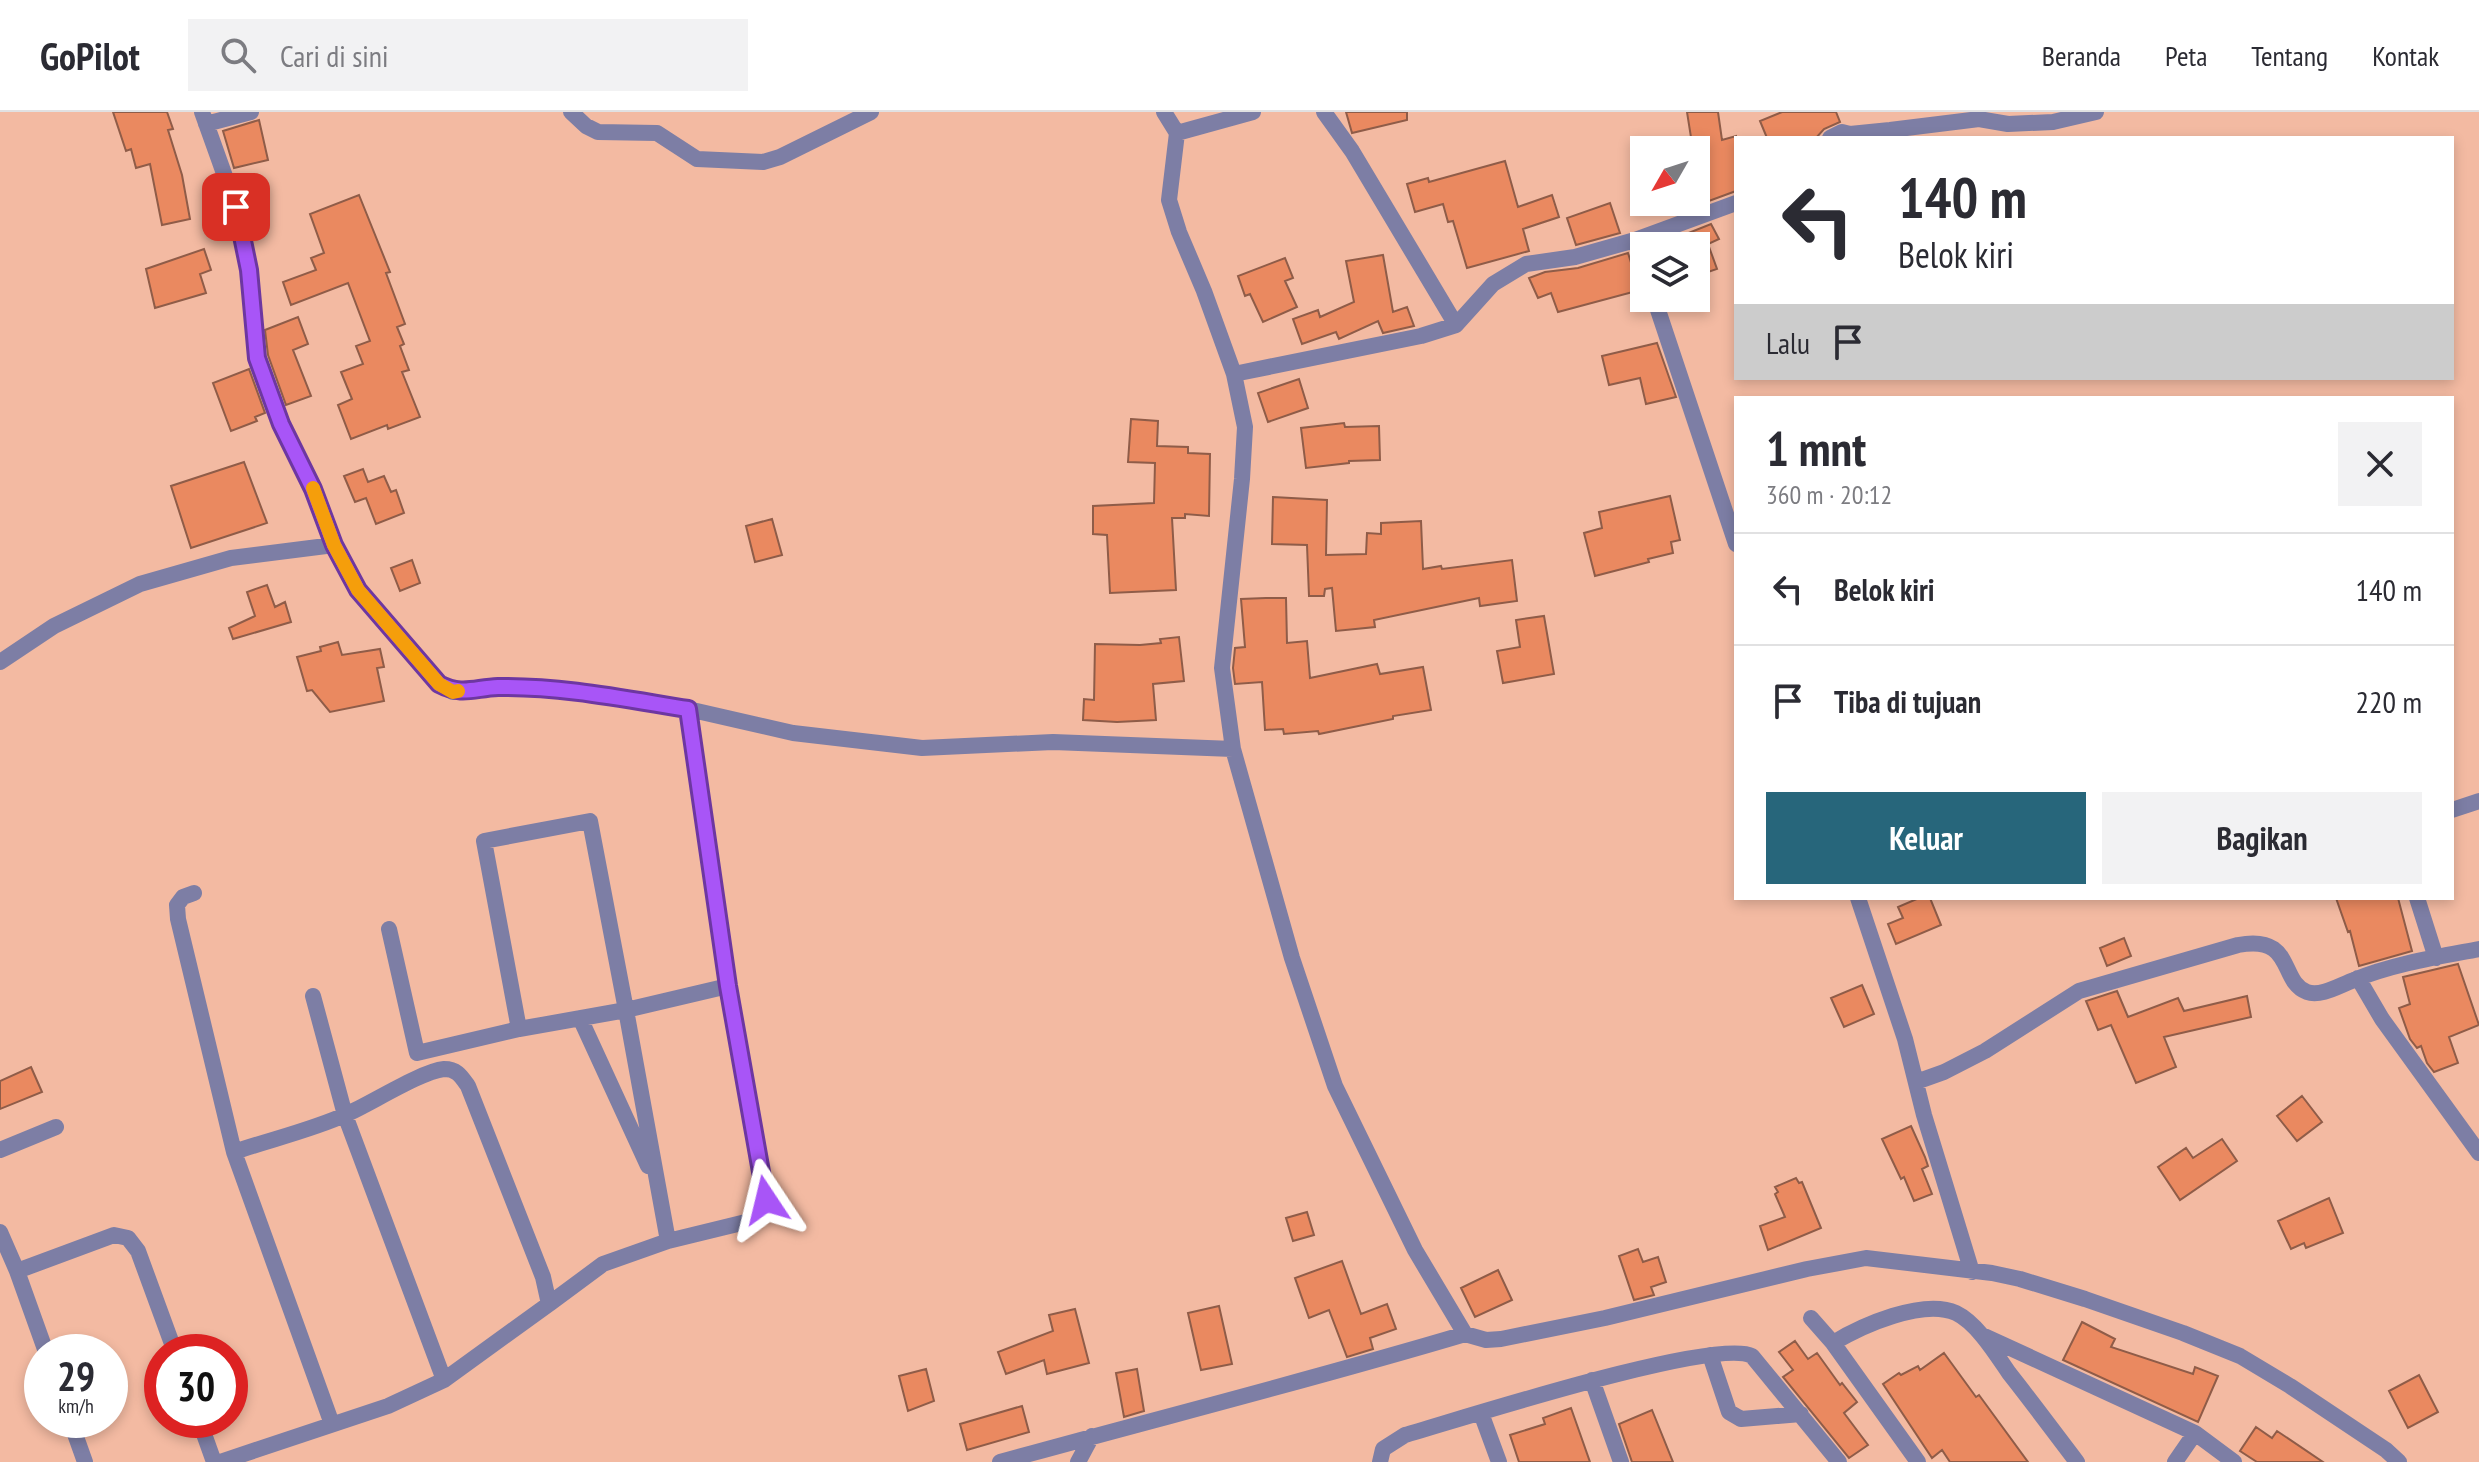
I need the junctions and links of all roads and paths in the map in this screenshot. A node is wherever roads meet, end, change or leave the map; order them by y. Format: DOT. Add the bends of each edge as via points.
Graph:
graph roads {
  1 [pos="251,112"];
  2 [pos="571,112"];
  3 [pos="871,112"];
  4 [pos="1164,112"];
  5 [pos="1253,112"];
  6 [pos="1324,112"];
  7 [pos="2096,112"];
  8 [pos="204,118"];
  9 [pos="1177,133"];
  10 [pos="1834,136"];
  11 [pos="1734,204"];
  12 [pos="1657,232"];
  13 [pos="1630,241"];
  14 [pos="1659,312"];
  15 [pos="1456,325"];
  16 [pos="1234,374"];
  17 [pos="1734,538"];
  18 [pos="334,545"];
  19 [pos="0,662"];
  20 [pos="688,709"];
  21 [pos="1233,749"];
  22 [pos="2479,801"];
  23 [pos="2454,809"];
  24 [pos="194,893"];
  25 [pos="1859,900"];
  26 [pos="2418,900"];
  27 [pos="389,929"];
  28 [pos="2479,949"];
  29 [pos="2436,958"];
  30 [pos="2358,978"];
  31 [pos="728,986"];
  32 [pos="313,996"];
  33 [pos="626,1010"];
  34 [pos="580,1018"];
  35 [pos="519,1029"];
  36 [pos="1916,1082"];
  37 [pos="345,1115"];
  38 [pos="56,1127"];
  39 [pos="0,1150"];
  40 [pos="234,1152"];
  41 [pos="2479,1153"];
  42 [pos="659,1189"];
  43 [pos="0,1232"];
  44 [pos="668,1241"];
  45 [pos="17,1271"];
  46 [pos="1972,1272"];
  47 [pos="549,1304"];
  48 [pos="1811,1318"];
  49 [pos="40,1334"];
  50 [pos="168,1334"];
  51 [pos="1465,1334"];
  52 [pos="1980,1334"];
  53 [pos="1833,1343"];
  54 [pos="1710,1355"];
  55 [pos="444,1380"];
  56 [pos="1592,1380"];
  57 [pos="1481,1413"];
  58 [pos="1801,1414"];
  59 [pos="332,1424"];
  60 [pos="2195,1433"];
  61 [pos="1092,1436"];
  62 [pos="76,1438"];
  63 [pos="207,1438"];
  64 [pos="85,1462"];
  65 [pos="217,1462"];
  66 [pos="1000,1462"];
  67 [pos="1078,1462"];
  68 [pos="1380,1462"];
  69 [pos="1499,1462"];
  70 [pos="1621,1462"];
  71 [pos="1839,1462"];
  72 [pos="1918,1462"];
  73 [pos="2077,1462"];
  74 [pos="2175,1462"];
  75 [pos="2234,1462"];
  76 [pos="2399,1462"];
  1 -- 8 [label="street"];
  2 -- 3 [label="street" via="598,132 657,133 697,159 763,162"];
  4 -- 9 [label="street"];
  5 -- 9 [label="street"];
  6 -- 15 [label="street"];
  7 -- 10 [label="street" via="2053,122 1979,119"];
  8 -- 18 [label="street" via="236,207 249,270 257,358"];
  9 -- 16 [label="street" via="1169,200"];
  11 -- 12 [label="street"];
  13 -- 15 [label="street" via="1526,264 1493,284"];
  14 -- 17 [label="street"];
  15 -- 16 [label="street"];
  16 -- 21 [label="street" via="1245,427 1222,668"];
  18 -- 19 [label="street" via="231,558 140,584 54,626"];
  18 -- 20 [label="street" via="358,590 439,684 453,692 496,687 566,690"];
  20 -- 21 [label="street" via="793,733 922,748 1053,742"];
  20 -- 31 [label="street"];
  21 -- 51 [label="street" via="1292,958 1335,1086 1415,1250"];
  22 -- 23 [label="street"];
  24 -- 40 [label="street" via="177,905 178,919"];
  25 -- 36 [label="street"];
  26 -- 29 [label="street"];
  27 -- 35 [label="street" via="417,1053"];
  28 -- 29 [label="street"];
  29 -- 30 [label="street"];
  30 -- 36 [label="street" via="2308,993 2277,952 2262,942 2238,945 2079,991 1985,1051"];
  30 -- 41 [label="street"];
  31 -- 33 [label="street"];
  31 -- 44 [label="street" via="766,1200 754,1220"];
  32 -- 37 [label="street"];
  33 -- 34 [label="street"];
  33 -- 35 [label="street" via="590,821 484,841"];
  33 -- 42 [label="street"];
  34 -- 35 [label="street"];
  34 -- 42 [label="street"];
  36 -- 46 [label="street"];
  37 -- 40 [label="street"];
  37 -- 47 [label="street" via="441,1069 460,1073 543,1277"];
  37 -- 55 [label="street"];
  38 -- 39 [label="street"];
  40 -- 59 [label="street"];
  42 -- 44 [label="street"];
  43 -- 45 [label="street"];
  44 -- 47 [label="street" via="603,1264"];
  45 -- 49 [label="street"];
  45 -- 50 [label="street" via="114,1235 128,1238 138,1251"];
  46 -- 51 [label="street" via="1866,1258 1516,1336 1486,1340"];
  46 -- 76 [label="street" via="2020,1279 2085,1299 2240,1356"];
  47 -- 55 [label="street"];
  48 -- 53 [label="street"];
  51 -- 61 [label="street"];
  52 -- 53 [label="street" via="1956,1313 1936,1309 1910,1311"];
  52 -- 60 [label="street"];
  52 -- 73 [label="street"];
  53 -- 72 [label="street"];
  54 -- 56 [label="street"];
  54 -- 58 [label="street" via="1752,1356"];
  54 -- 58 [label="street" via="1732,1415 1741,1419"];
  55 -- 59 [label="street"];
  56 -- 57 [label="street"];
  56 -- 70 [label="street"];
  57 -- 68 [label="street" via="1392,1441"];
  57 -- 69 [label="street"];
  58 -- 71 [label="street"];
  59 -- 65 [label="street"];
  60 -- 74 [label="street"];
  60 -- 75 [label="street"];
  61 -- 66 [label="street"];
  61 -- 67 [label="street"];
  62 -- 64 [label="street"];
  63 -- 65 [label="street"];
}
